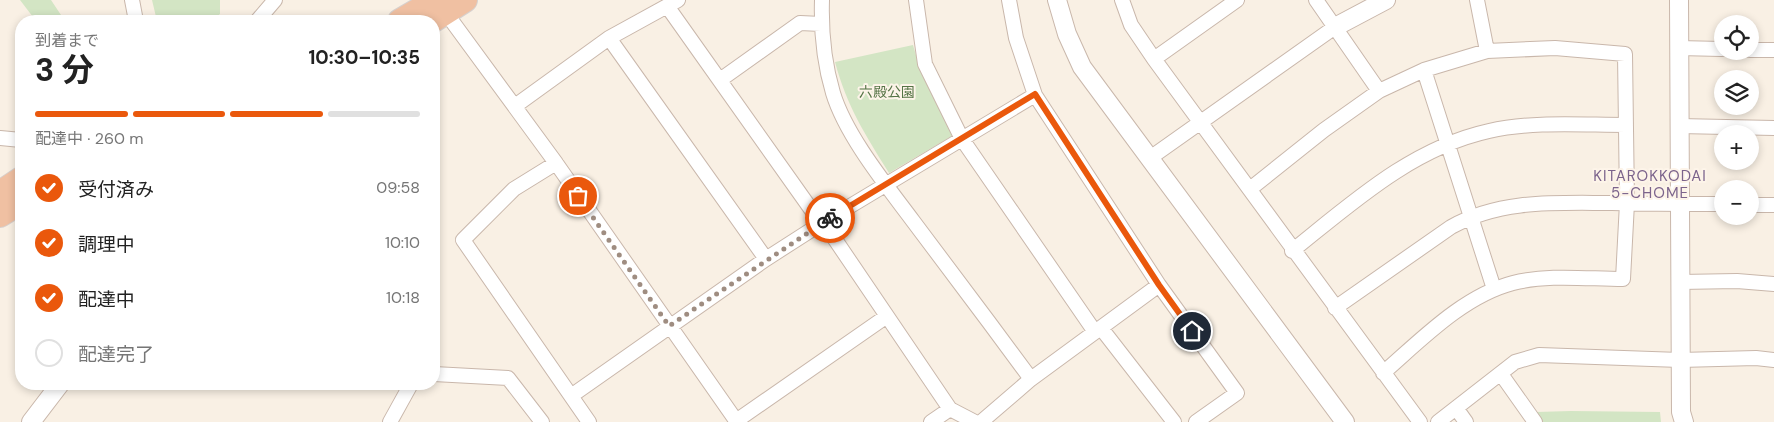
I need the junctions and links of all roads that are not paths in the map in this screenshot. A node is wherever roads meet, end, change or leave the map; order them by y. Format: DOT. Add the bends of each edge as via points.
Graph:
graph roads {
  1 [pos="132,0"];
  2 [pos="275,0"];
  3 [pos="822,0"];
  4 [pos="916,0"];
  5 [pos="1009,0"];
  6 [pos="1058,0"];
  7 [pos="1122,0"];
  8 [pos="1237,0"];
  9 [pos="1316,0"];
  10 [pos="1386,0"];
  11 [pos="1477,0"];
  12 [pos="1679,0"];
  13 [pos="672,3"];
  14 [pos="445,9"];
  15 [pos="135,15"];
  16 [pos="262,15"];
  17 [pos="422,15"];
  18 [pos="822,24"];
  19 [pos="1335,27"];
  20 [pos="609,38"];
  21 [pos="1678,48"];
  22 [pos="1714,49"];
  23 [pos="1759,50"];
  24 [pos="1774,50"];
  25 [pos="1487,51"];
  26 [pos="1154,59"];
  27 [pos="1424,70"];
  28 [pos="720,80"];
  29 [pos="1379,91"];
  30 [pos="1035,94"];
  31 [pos="515,106"];
  32 [pos="1201,123"];
  33 [pos="1626,125"];
  34 [pos="1678,126"];
  35 [pos="1774,128"];
  36 [pos="0,138"];
  37 [pos="15,139"];
  38 [pos="962,139"];
  39 [pos="1449,144"];
  40 [pos="1150,158"];
  41 [pos="556,163"];
  42 [pos="15,183"];
  43 [pos="886,185"];
  44 [pos="1250,189"];
  45 [pos="0,193"];
  46 [pos="1626,203"];
  47 [pos="1679,204"];
  48 [pos="1714,204"];
  49 [pos="1759,205"];
  50 [pos="1774,205"];
  51 [pos="15,206"];
  52 [pos="0,215"];
  53 [pos="1470,216"];
  54 [pos="822,223"];
  55 [pos="1292,250"];
  56 [pos="766,259"];
  57 [pos="1680,282"];
  58 [pos="1774,284"];
  59 [pos="1159,285"];
  60 [pos="1494,289"];
  61 [pos="1335,308"];
  62 [pos="887,316"];
  63 [pos="669,326"];
  64 [pos="1098,330"];
  65 [pos="1680,360"];
  66 [pos="1774,360"];
  67 [pos="1383,373"];
  68 [pos="440,374"];
  69 [pos="1501,374"];
  70 [pos="1031,379"];
  71 [pos="55,390"];
  72 [pos="408,390"];
  73 [pos="571,396"];
  74 [pos="1456,408"];
  75 [pos="950,409"];
  76 [pos="736,421"];
  77 [pos="31,422"];
  78 [pos="390,422"];
  79 [pos="542,422"];
  80 [pos="589,422"];
  81 [pos="931,422"];
  82 [pos="975,422"];
  83 [pos="981,422"];
  84 [pos="1174,422"];
  85 [pos="1196,422"];
  86 [pos="1345,422"];
  87 [pos="1420,422"];
  88 [pos="1438,422"];
  89 [pos="1466,422"];
  90 [pos="1535,422"];
  91 [pos="1684,422"];
  1 -- 15 [label="street"];
  2 -- 16 [label="street"];
  3 -- 18 [label="street"];
  4 -- 38 [label="street" via="925,64"];
  5 -- 30 [label="street" via="1016,38"];
  6 -- 40 [label="street" via="1067,34 1082,67"];
  7 -- 26 [label="street" via="1131,25"];
  8 -- 26 [label="street"];
  9 -- 19 [label="street"];
  10 -- 19 [label="street"];
  11 -- 25 [label="street"];
  12 -- 21 [label="street"];
  13 -- 20 [label="street"];
  13 -- 28 [label="street"];
  14 -- 17 [label="highway"];
  14 -- 31 [label="street"];
  18 -- 28 [label="street" via="800,24"];
  18 -- 43 [label="street" via="825,60 834,95 850,129"];
  19 -- 29 [label="street"];
  19 -- 32 [label="street"];
  20 -- 31 [label="street"];
  20 -- 56 [label="street"];
  21 -- 22 [label="street"];
  21 -- 34 [label="street"];
  23 -- 24 [label="street"];
  25 -- 27 [label="street"];
  25 -- 33 [label="street" via="1555,48 1625,54"];
  26 -- 32 [label="street"];
  27 -- 29 [label="street"];
  27 -- 39 [label="street"];
  28 -- 54 [label="street"];
  29 -- 44 [label="street"];
  30 -- 38 [label="street"];
  30 -- 59 [label="street"];
  31 -- 41 [label="street"];
  32 -- 40 [label="street"];
  32 -- 44 [label="street"];
  33 -- 39 [label="street" via="1527,126 1489,131"];
  33 -- 46 [label="street"];
  34 -- 35 [label="street"];
  34 -- 47 [label="street"];
  36 -- 37 [label="street"];
  38 -- 43 [label="street"];
  38 -- 64 [label="street"];
  39 -- 53 [label="street"];
  39 -- 55 [label="street" via="1397,170"];
  40 -- 86 [label="street"];
  41 -- 63 [label="street"];
  41 -- 73 [label="street" via="514,190 463,240"];
  42 -- 45 [label="highway"];
  43 -- 54 [label="street"];
  43 -- 70 [label="street"];
  44 -- 55 [label="street"];
  46 -- 47 [label="street"];
  46 -- 53 [label="street" via="1535,203 1502,207"];
  46 -- 60 [label="street" via="1623,279 1542,279"];
  47 -- 48 [label="street"];
  47 -- 57 [label="street"];
  49 -- 50 [label="street"];
  51 -- 52 [label="highway"];
  53 -- 60 [label="street"];
  53 -- 61 [label="street" via="1431,239"];
  54 -- 56 [label="street"];
  54 -- 62 [label="street"];
  55 -- 61 [label="street"];
  56 -- 63 [label="street"];
  57 -- 58 [label="street"];
  57 -- 65 [label="street"];
  59 -- 64 [label="street"];
  59 -- 85 [label="street" via="1237,393"];
  60 -- 67 [label="street" via="1448,318"];
  61 -- 67 [label="street"];
  62 -- 75 [label="street"];
  62 -- 76 [label="street"];
  63 -- 73 [label="street"];
  63 -- 76 [label="street"];
  64 -- 70 [label="street"];
  64 -- 84 [label="street"];
  65 -- 66 [label="street"];
  65 -- 69 [label="street" via="1539,355 1515,362"];
  65 -- 91 [label="street" via="1680,412"];
  67 -- 87 [label="street"];
  68 -- 79 [label="street" via="508,378"];
  69 -- 74 [label="street"];
  69 -- 90 [label="street"];
  70 -- 83 [label="street"];
  71 -- 77 [label="street"];
  72 -- 78 [label="street"];
  73 -- 80 [label="street"];
  74 -- 88 [label="street"];
  74 -- 89 [label="street"];
  75 -- 81 [label="street"];
  75 -- 82 [label="street"];
}
